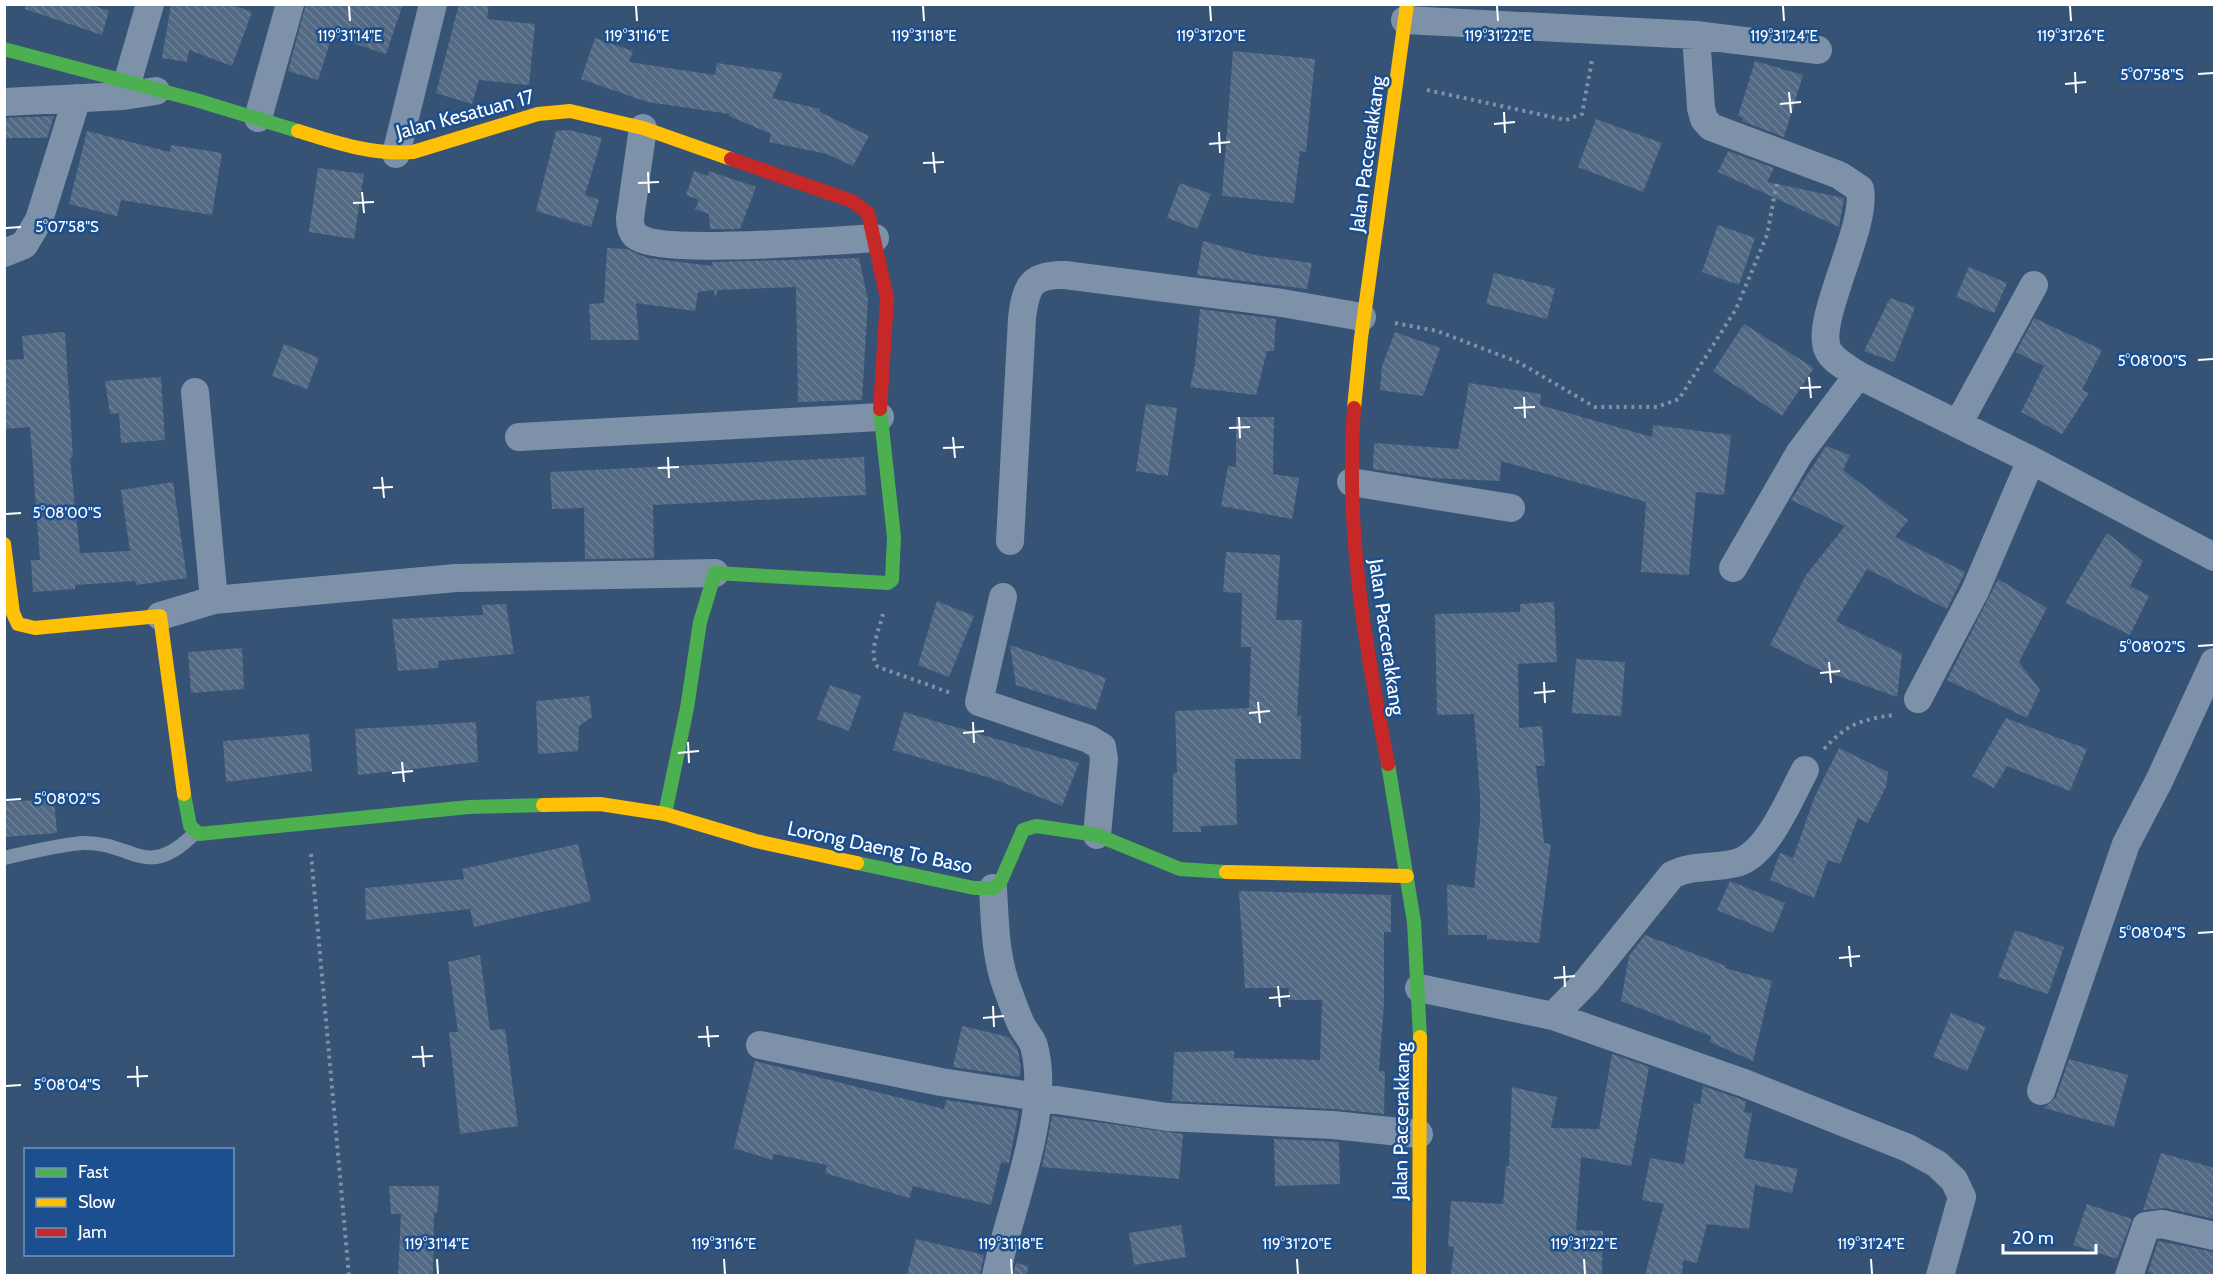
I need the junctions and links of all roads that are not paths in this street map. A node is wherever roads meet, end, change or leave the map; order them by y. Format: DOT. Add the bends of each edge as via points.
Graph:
graph roads {
  1 [pos="150,4"];
  2 [pos="290,4"];
  3 [pos="433,4"];
  4 [pos="1406,12"];
  5 [pos="1696,35"];
  6 [pos="4,49"];
  7 [pos="1818,50"];
  8 [pos="128,80"];
  9 [pos="156,91"];
  10 [pos="77,98"];
  11 [pos="4,102"];
  12 [pos="258,118"];
  13 [pos="643,128"];
  14 [pos="396,154"];
  15 [pos="875,238"];
  16 [pos="4,253"];
  17 [pos="2034,285"];
  18 [pos="1362,317"];
  19 [pos="1858,375"];
  20 [pos="195,392"];
  21 [pos="880,417"];
  22 [pos="1958,424"];
  23 [pos="519,438"];
  24 [pos="2031,460"];
  25 [pos="1351,482"];
  26 [pos="1511,508"];
  27 [pos="1010,541"];
  28 [pos="4,544"];
  29 [pos="2214,557"];
  30 [pos="1733,568"];
  31 [pos="716,573"];
  32 [pos="1003,597"];
  33 [pos="214,600"];
  34 [pos="160,616"];
  35 [pos="2214,662"];
  36 [pos="1918,699"];
  37 [pos="1805,770"];
  38 [pos="665,814"];
  39 [pos="195,833"];
  40 [pos="1097,835"];
  41 [pos="4,858"];
  42 [pos="1407,876"];
  43 [pos="993,888"];
  44 [pos="1419,988"];
  45 [pos="1553,1016"];
  46 [pos="760,1045"];
  47 [pos="2041,1090"];
  48 [pos="1036,1099"];
  49 [pos="1419,1134"];
  50 [pos="2214,1236"];
  51 [pos="996,1275"];
  52 [pos="1419,1275"];
  53 [pos="1940,1275"];
  54 [pos="2129,1275"];
  1 -- 8 [label="street"];
  2 -- 12 [label="street"];
  3 -- 14 [label="street"];
  4 -- 5 [label="street"];
  4 -- 18 [label="street, Jalan Paccerakkang"];
  5 -- 7 [label="street"];
  5 -- 19 [label="street" via="1701,108 1711,127 1839,175 1860,189 1860,213 1825,330 1828,351"];
  6 -- 8 [label="street, Jalan Kesatuan 17"];
  8 -- 9 [label="street, Jalan Kesatuan 17"];
  9 -- 10 [label="street"];
  9 -- 12 [label="street, Jalan Kesatuan 17"];
  10 -- 11 [label="street"];
  10 -- 16 [label="street" via="39,220 24,245"];
  12 -- 14 [label="street, Jalan Kesatuan 17"];
  13 -- 14 [label="street, Jalan Kesatuan 17" via="591,114 556,111"];
  13 -- 15 [label="street, Jalan Kesatuan 17" via="852,201 868,213"];
  13 -- 15 [label="street" via="630,218 631,229 646,241 716,245"];
  15 -- 21 [label="street, Jalan Kesatuan 17" via="887,298"];
  17 -- 22 [label="street"];
  18 -- 25 [label="street, Jalan Paccerakkang"];
  18 -- 27 [label="street" via="1065,275 1036,279 1029,286 1022,318"];
  19 -- 22 [label="street"];
  19 -- 30 [label="street" via="1799,454"];
  20 -- 33 [label="street"];
  21 -- 23 [label="street"];
  21 -- 31 [label="street, Jalan Kesatuan 17" via="894,537 891,582"];
  22 -- 24 [label="street"];
  24 -- 29 [label="street"];
  24 -- 36 [label="street" via="1975,591"];
  25 -- 26 [label="street"];
  25 -- 42 [label="street, Jalan Paccerakkang" via="1360,606"];
  28 -- 34 [label="street" via="13,614 18,624 35,628"];
  31 -- 33 [label="street" via="456,578"];
  31 -- 38 [label="street" via="700,621"];
  32 -- 40 [label="street" via="980,703 1089,738 1102,747"];
  33 -- 34 [label="street"];
  34 -- 39 [label="street" via="186,808"];
  35 -- 47 [label="street" via="2126,844"];
  37 -- 45 [label="street" via="1765,842 1751,856 1737,863 1692,867 1672,875 1587,981"];
  38 -- 39 [label="street, Lorong Daeng To Baso" via="600,804 528,804"];
  38 -- 43 [label="street, Lorong Daeng To Baso" via="778,846 974,888"];
  39 -- 41 [label="lane" via="172,854 162,857 136,857 83,843"];
  40 -- 42 [label="street, Lorong Daeng To Baso" via="1180,869"];
  40 -- 43 [label="street, Lorong Daeng To Baso" via="1036,826 1023,830 1000,883"];
  42 -- 44 [label="street, Jalan Paccerakkang"];
  43 -- 48 [label="street" via="996,949 1006,986 1034,1045"];
  44 -- 45 [label="street"];
  44 -- 49 [label="street, Jalan Paccerakkang"];
  45 -- 53 [label="street" via="1744,1083 1908,1148 1937,1164 1954,1180 1962,1197"];
  46 -- 48 [label="street"];
  48 -- 49 [label="street" via="1167,1117 1333,1125"];
  48 -- 51 [label="street" via="1030,1148"];
  49 -- 52 [label="street, Jalan Paccerakkang"];
  50 -- 54 [label="street" via="2162,1224 2146,1226"];
}
